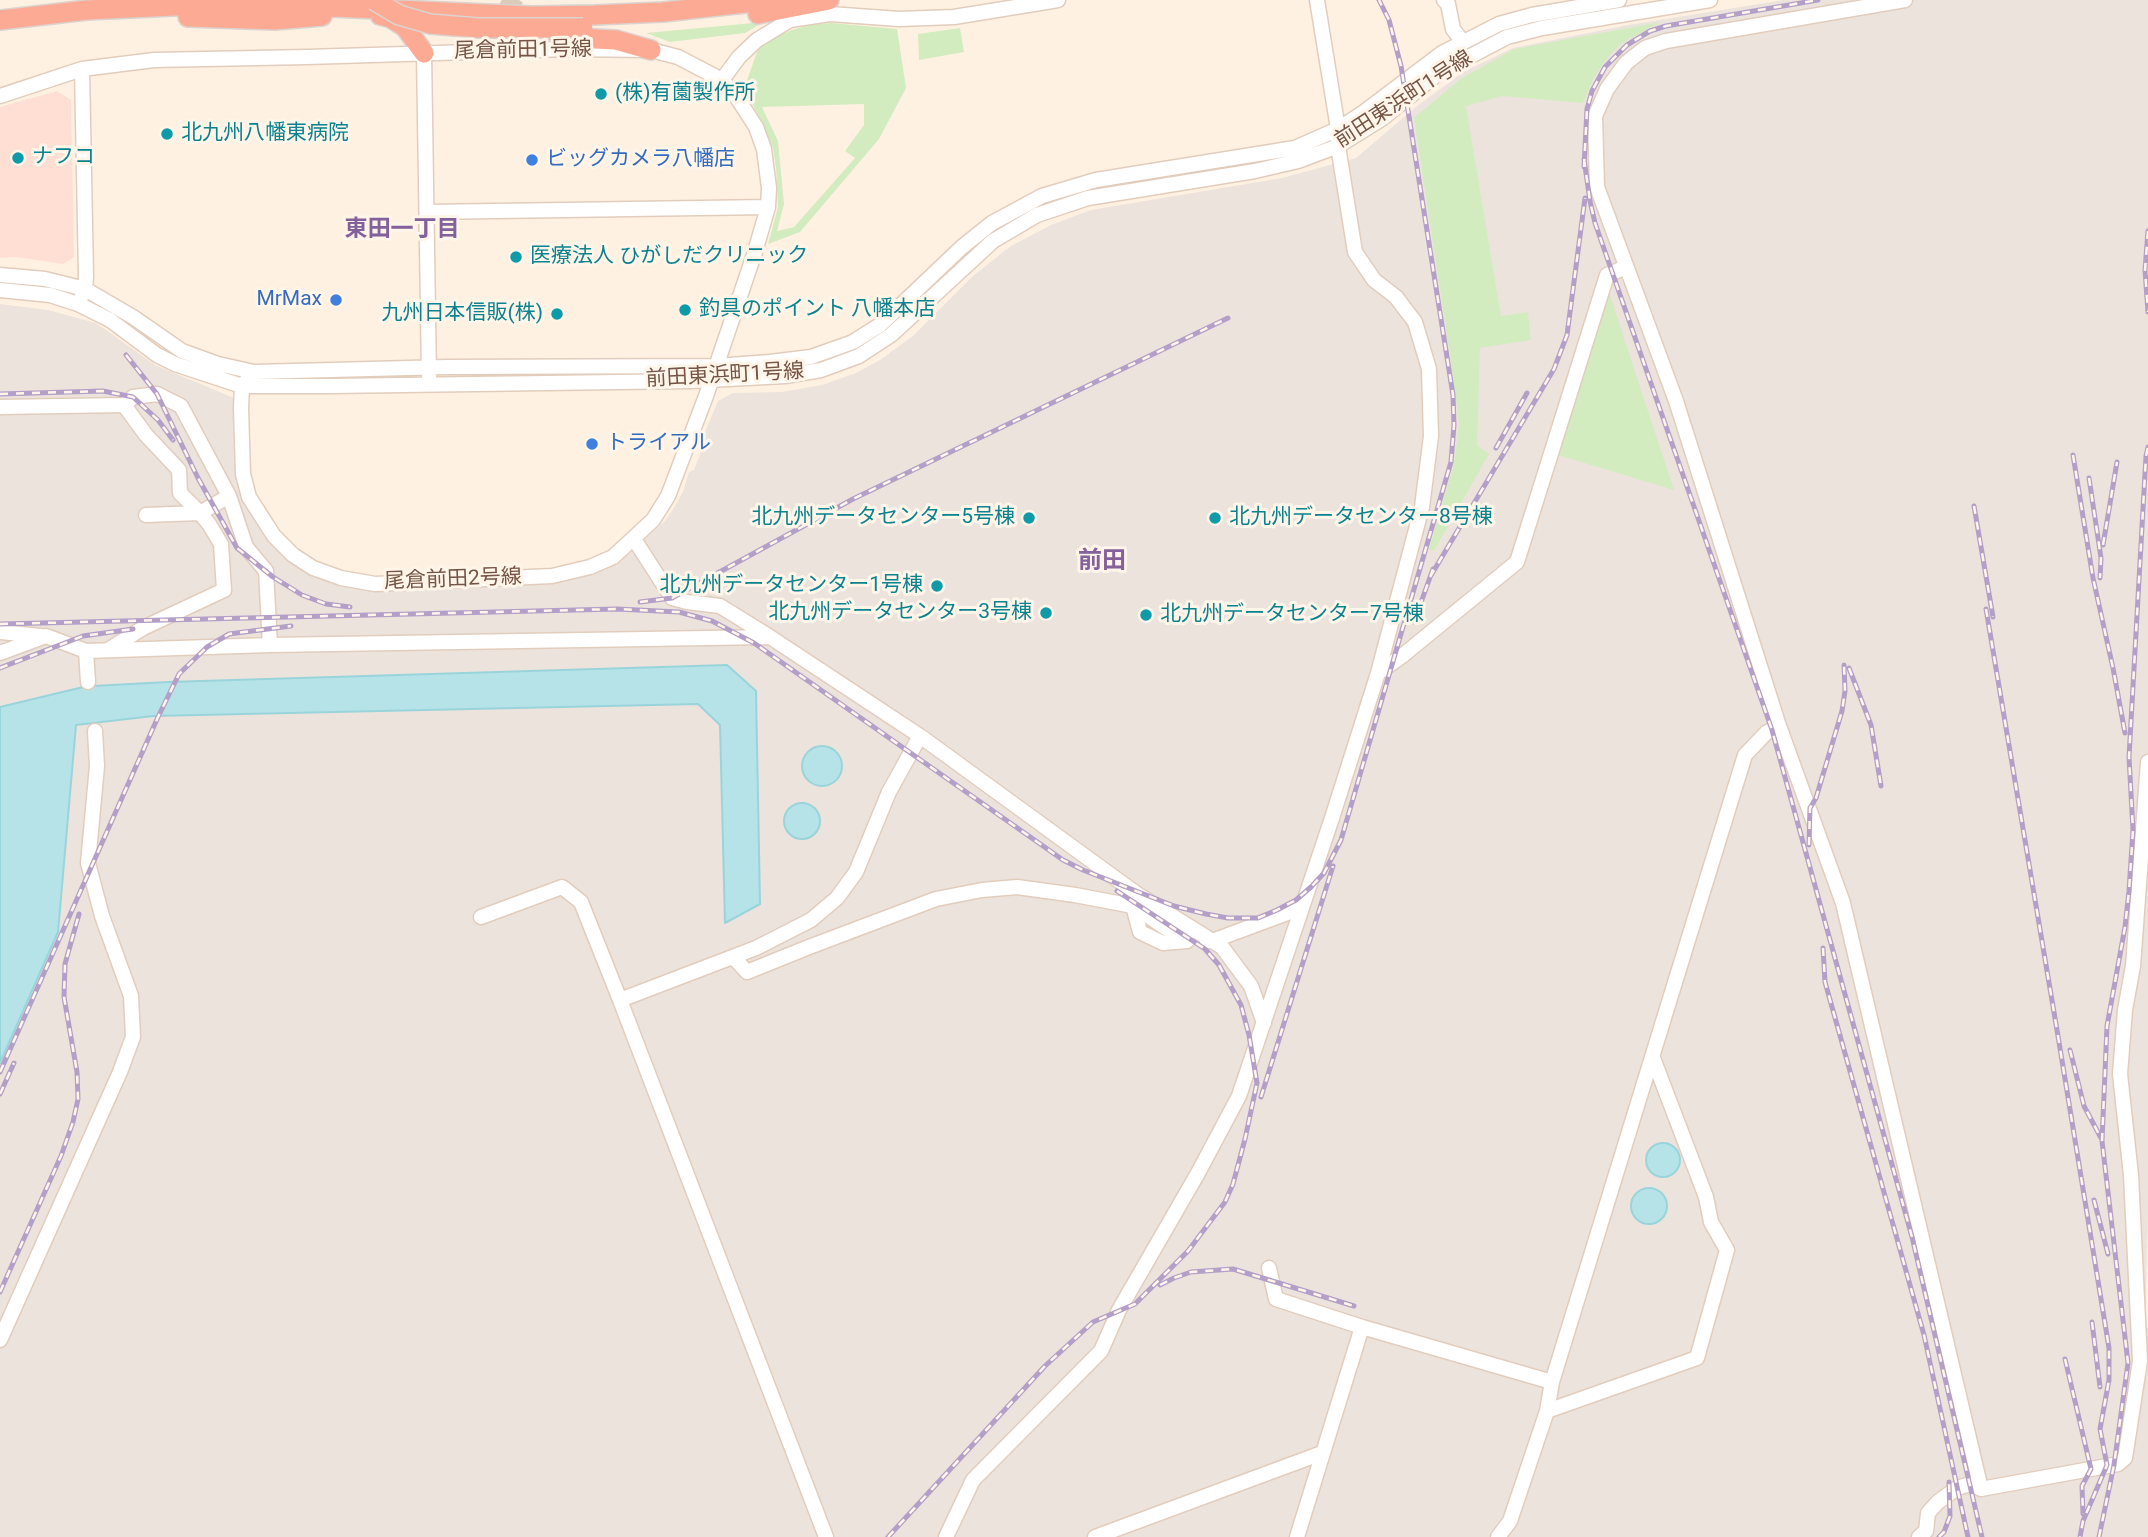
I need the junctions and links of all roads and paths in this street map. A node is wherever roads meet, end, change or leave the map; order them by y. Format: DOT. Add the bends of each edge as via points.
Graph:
graph roads {
  1 [pos="82,0"];
  2 [pos="374,0"];
  3 [pos="390,0"];
  4 [pos="679,0"];
  5 [pos="829,0"];
  6 [pos="1058,0"];
  7 [pos="1317,0"];
  8 [pos="1619,0"];
  9 [pos="1710,0"];
  10 [pos="1905,0"];
  11 [pos="1446,1"];
  12 [pos="0,7"];
  13 [pos="784,11"];
  14 [pos="33,16"];
  15 [pos="0,20"];
  16 [pos="541,26"];
  17 [pos="1462,41"];
  18 [pos="651,50"];
  19 [pos="424,52"];
  20 [pos="82,69"];
  21 [pos="722,80"];
  22 [pos="0,96"];
  23 [pos="1338,129"];
  24 [pos="1338,146"];
  25 [pos="768,207"];
  26 [pos="427,212"];
  27 [pos="1626,267"];
  28 [pos="0,275"];
  29 [pos="85,289"];
  30 [pos="0,290"];
  31 [pos="78,304"];
  32 [pos="428,368"];
  33 [pos="254,372"];
  34 [pos="713,373"];
  35 [pos="429,384"];
  36 [pos="242,386"];
  37 [pos="124,405"];
  38 [pos="0,407"];
  39 [pos="229,496"];
  40 [pos="200,513"];
  41 [pos="146,515"];
  42 [pos="634,539"];
  43 [pos="0,632"];
  44 [pos="46,636"];
  45 [pos="770,637"];
  46 [pos="270,645"];
  47 [pos="108,650"];
  48 [pos="86,651"];
  49 [pos="0,653"];
  50 [pos="1378,673"];
  51 [pos="88,682"];
  52 [pos="1779,726"];
  53 [pos="95,731"];
  54 [pos="920,736"];
  55 [pos="2148,762"];
  56 [pos="1301,908"];
  57 [pos="481,917"];
  58 [pos="1212,941"];
  59 [pos="734,958"];
  60 [pos="620,1000"];
  61 [pos="1264,1023"];
  62 [pos="1653,1058"];
  63 [pos="1269,1268"];
  64 [pos="1362,1327"];
  65 [pos="0,1340"];
  66 [pos="1552,1382"];
  67 [pos="1547,1411"];
  68 [pos="1322,1453"];
  69 [pos="1981,1489"];
  70 [pos="1925,1535"];
  71 [pos="826,1537"];
  72 [pos="946,1537"];
  73 [pos="1095,1537"];
  74 [pos="1297,1537"];
  75 [pos="1498,1537"];
  1 -- 12 [label="highway"];
  2 -- 5 [label="highway, bridge" via="399,15 430,24 478,28 646,25 731,18"];
  3 -- 4 [label="highway" via="530,5"];
  6 -- 13 [label="street" via="954,17 899,19"];
  7 -- 23 [label="street"];
  8 -- 17 [label="street, 前田東浜町1号線" via="1532,15"];
  9 -- 24 [label="street, 前田東浜町1号線" via="1507,37 1440,72"];
  10 -- 27 [label="street" via="1666,41 1645,48 1626,63 1595,116 1597,187"];
  11 -- 17 [label="street" via="1452,29"];
  13 -- 14 [label="highway" via="593,15 236,5 142,6"];
  13 -- 21 [label="street"];
  14 -- 15 [label="highway"];
  14 -- 19 [label="highway" via="275,20 373,14 405,27"];
  16 -- 18 [label="highway" via="575,38 616,40"];
  17 -- 23 [label="street, 前田東浜町1号線"];
  18 -- 19 [label="street, 尾倉前田1号線"];
  18 -- 21 [label="street, 尾倉前田1号線" via="678,57"];
  19 -- 20 [label="street, 尾倉前田1号線" via="154,60"];
  19 -- 26 [label="street"];
  20 -- 22 [label="street, 尾倉前田1号線"];
  20 -- 29 [label="street"];
  21 -- 25 [label="street, 尾倉前田1号線" via="756,127 764,149"];
  23 -- 24 [label="street"];
  23 -- 34 [label="street, 前田東浜町1号線" via="1295,148 1096,180 1042,196 992,223 880,324 853,342 811,357"];
  24 -- 34 [label="street, 前田東浜町1号線" via="1255,171 1088,198 1037,215 993,241 891,335 859,356 821,370 785,376"];
  24 -- 50 [label="street" via="1355,252 1374,280 1396,297 1415,322 1429,369 1431,436 1422,507"];
  25 -- 26 [label="street"];
  25 -- 34 [label="street, 尾倉前田1号線"];
  26 -- 32 [label="street"];
  27 -- 50 [label="street" via="1607,275 1517,562"];
  27 -- 52 [label="street" via="1676,401"];
  28 -- 29 [label="street, 前田東浜町1号線"];
  29 -- 31 [label="street"];
  29 -- 33 [label="street, 前田東浜町1号線" via="182,351"];
  30 -- 31 [label="street, 前田東浜町1号線" via="50,295"];
  31 -- 36 [label="street, 前田東浜町1号線" via="175,364"];
  32 -- 33 [label="street, 前田東浜町1号線"];
  32 -- 34 [label="street, 前田東浜町1号線"];
  32 -- 35 [label="street"];
  33 -- 36 [label="street"];
  34 -- 35 [label="street, 前田東浜町1号線"];
  34 -- 42 [label="street, 尾倉前田2号線" via="668,496"];
  35 -- 36 [label="street, 前田東浜町1号線"];
  36 -- 42 [label="street, 尾倉前田2号線" via="241,446 249,497 274,536 313,568 375,584 552,576 590,568"];
  37 -- 38 [label="street"];
  37 -- 39 [label="street" via="133,397 157,394 181,406"];
  37 -- 40 [label="street" via="180,470 180,493"];
  39 -- 40 [label="street"];
  39 -- 46 [label="street" via="246,547 266,571"];
  40 -- 41 [label="street"];
  40 -- 47 [label="street" via="221,544 224,590"];
  42 -- 45 [label="street" via="672,598 720,606"];
  43 -- 44 [label="street"];
  44 -- 48 [label="street"];
  44 -- 49 [label="street"];
  45 -- 46 [label="street"];
  45 -- 54 [label="street"];
  46 -- 47 [label="street"];
  47 -- 48 [label="street"];
  48 -- 51 [label="street"];
  50 -- 56 [label="street"];
  52 -- 62 [label="street" via="1745,755"];
  52 -- 69 [label="street" via="1843,903"];
  53 -- 65 [label="street" via="97,766 88,863 131,996 133,1037"];
  54 -- 58 [label="street" via="1138,894"];
  54 -- 59 [label="street" via="889,792 856,872 837,898 811,920"];
  55 -- 69 [label="street" via="2120,1074 2131,1175 2140,1361 2125,1458 2118,1464"];
  56 -- 58 [label="street"];
  56 -- 61 [label="street"];
  57 -- 60 [label="street" via="562,887 581,902"];
  58 -- 59 [label="street" via="1185,942 1133,906 1017,887 936,899 747,972"];
  58 -- 61 [label="street" via="1222,947 1251,986"];
  59 -- 60 [label="street"];
  60 -- 71 [label="street"];
  61 -- 72 [label="street" via="1239,1096 1101,1351 973,1480"];
  62 -- 66 [label="street"];
  62 -- 67 [label="street" via="1712,1222 1727,1250 1697,1358"];
  63 -- 64 [label="street" via="1276,1299"];
  64 -- 66 [label="street"];
  64 -- 68 [label="street"];
  66 -- 67 [label="street"];
  67 -- 75 [label="street" via="1510,1521"];
  68 -- 73 [label="street"];
  68 -- 74 [label="street"];
  69 -- 70 [label="street" via="1970,1484 1949,1493 1928,1513"];
}
